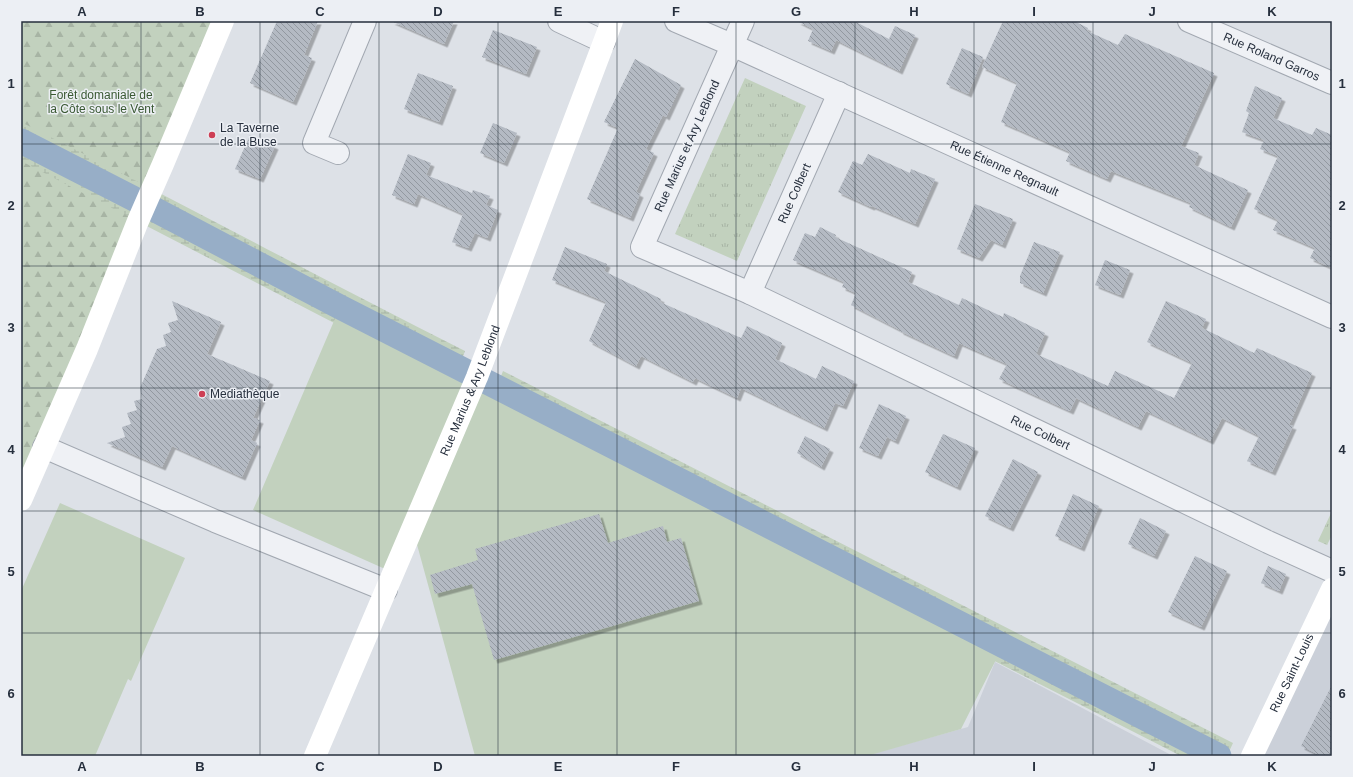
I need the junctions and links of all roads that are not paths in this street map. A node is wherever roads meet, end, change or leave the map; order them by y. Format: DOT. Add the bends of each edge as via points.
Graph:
graph roads {
  1 [pos="223,21"];
  2 [pos="365,21"];
  3 [pos="559,21"];
  4 [pos="612,21"];
  5 [pos="676,21"];
  6 [pos="744,21"];
  7 [pos="1189,21"];
  8 [pos="604,42"];
  9 [pos="732,45"];
  10 [pos="1332,83"];
  11 [pos="839,93"];
  12 [pos="338,153"];
  13 [pos="642,247"];
  14 [pos="750,293"];
  15 [pos="1332,317"];
  16 [pos="44,447"];
  17 [pos="21,500"];
  18 [pos="1332,571"];
  19 [pos="1332,589"];
  20 [pos="386,590"];
  21 [pos="315,756"];
  22 [pos="1252,756"];
  1 -- 16 [label="street"];
  2 -- 12 [label="street" via="314,143"];
  3 -- 8 [label="street"];
  4 -- 8 [label="street, Rue Marius & Ary Leblond"];
  5 -- 9 [label="street, Rue Étienne Regnault"];
  6 -- 9 [label="street"];
  7 -- 10 [label="street, Rue Roland Garros"];
  8 -- 20 [label="street, Rue Marius & Ary Leblond" via="477,377"];
  9 -- 11 [label="street, Rue Étienne Regnault"];
  9 -- 13 [label="street, Rue Marius et Ary LeBlond"];
  11 -- 14 [label="street, Rue Colbert"];
  11 -- 15 [label="street, Rue Étienne Regnault"];
  13 -- 14 [label="street, Rue Colbert"];
  14 -- 18 [label="street, Rue Colbert"];
  16 -- 17 [label="street"];
  16 -- 20 [label="street" via="214,521"];
  19 -- 22 [label="street, Rue Saint-Louis"];
  20 -- 21 [label="street, Rue Marius & Ary Leblond"];
}
